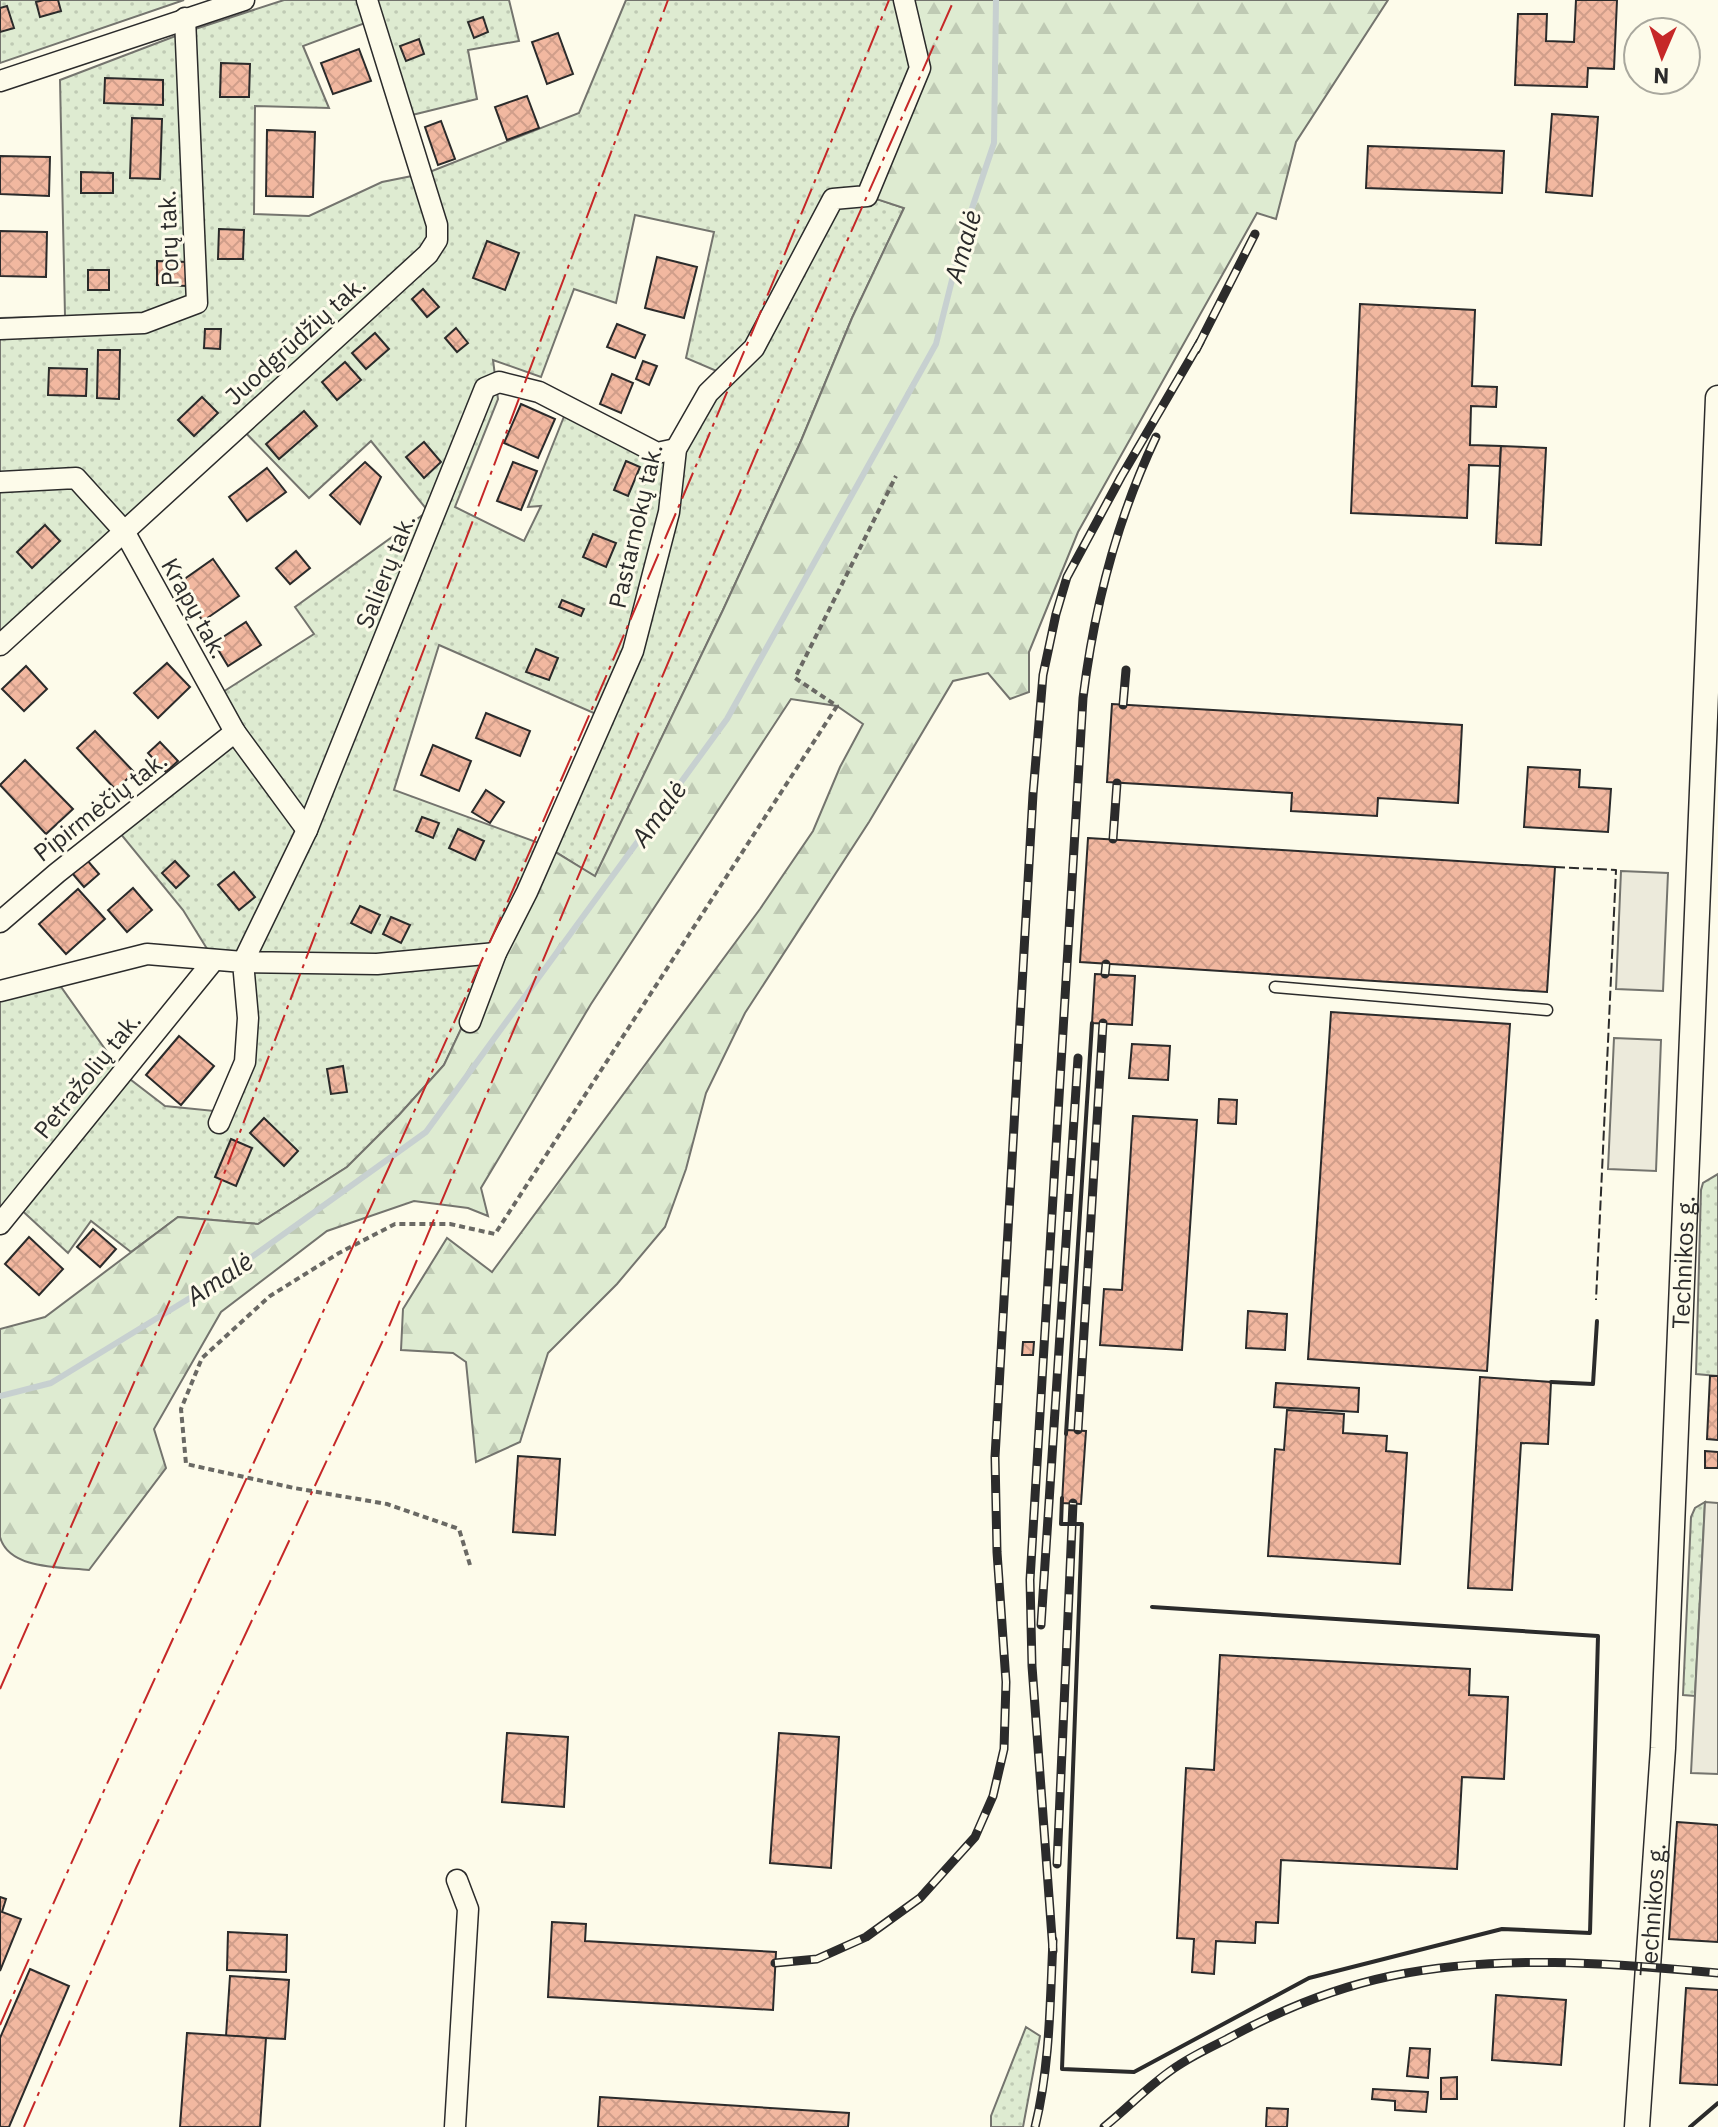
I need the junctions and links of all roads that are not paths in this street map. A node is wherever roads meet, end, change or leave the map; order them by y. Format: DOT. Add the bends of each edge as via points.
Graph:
graph roads {
  1 [pos="367,0"];
  2 [pos="904,0"];
  3 [pos="240,1"];
  4 [pos="185,18"];
  5 [pos="0,81"];
  6 [pos="0,329"];
  7 [pos="1718,398"];
  8 [pos="676,449"];
  9 [pos="0,482"];
  10 [pos="124,531"];
  11 [pos="0,645"];
  12 [pos="235,732"];
  13 [pos="307,830"];
  14 [pos="0,922"];
  15 [pos="496,953"];
  16 [pos="214,960"];
  17 [pos="243,962"];
  18 [pos="1275,987"];
  19 [pos="0,991"];
  20 [pos="1547,1010"];
  21 [pos="470,1022"];
  22 [pos="219,1123"];
  23 [pos="0,1224"];
  24 [pos="457,1880"];
  25 [pos="455,2127"];
  26 [pos="1637,2127"];
  1 -- 10 [label="street, Juodgrūdžių tak." via="434,215 437,240 428,254"];
  2 -- 8 [label="street, Pastarnokų tak." via="920,68 867,196 833,199 754,348 708,393"];
  3 -- 4 [label="street"];
  4 -- 5 [label="street"];
  4 -- 6 [label="street, Porų tak." via="197,303 144,323"];
  7 -- 26 [label="street, Technikos g." via="1663,1748"];
  8 -- 13 [label="street, Salierų tak." via="657,453 539,392 499,382 485,388"];
  8 -- 15 [label="street, Pastarnokų tak." via="669,512 633,651"];
  9 -- 10 [label="street, Krapų tak." via="76,478"];
  10 -- 11 [label="street, Juodgrūdžių tak."];
  10 -- 12 [label="street, Krapų tak."];
  12 -- 13 [label="street, Krapų tak."];
  12 -- 14 [label="street, Pipirmėčių tak."];
  13 -- 17 [label="street, Salierų tak."];
  15 -- 17 [label="street" via="377,964"];
  15 -- 21 [label="street, Pastarnokų tak."];
  16 -- 17 [label="street"];
  16 -- 19 [label="street" via="147,954"];
  16 -- 23 [label="street, Petražolių tak."];
  17 -- 22 [label="street" via="245,1062"];
  18 -- 20 [label="lane"];
  24 -- 25 [label="street" via="468,1909"];
}
